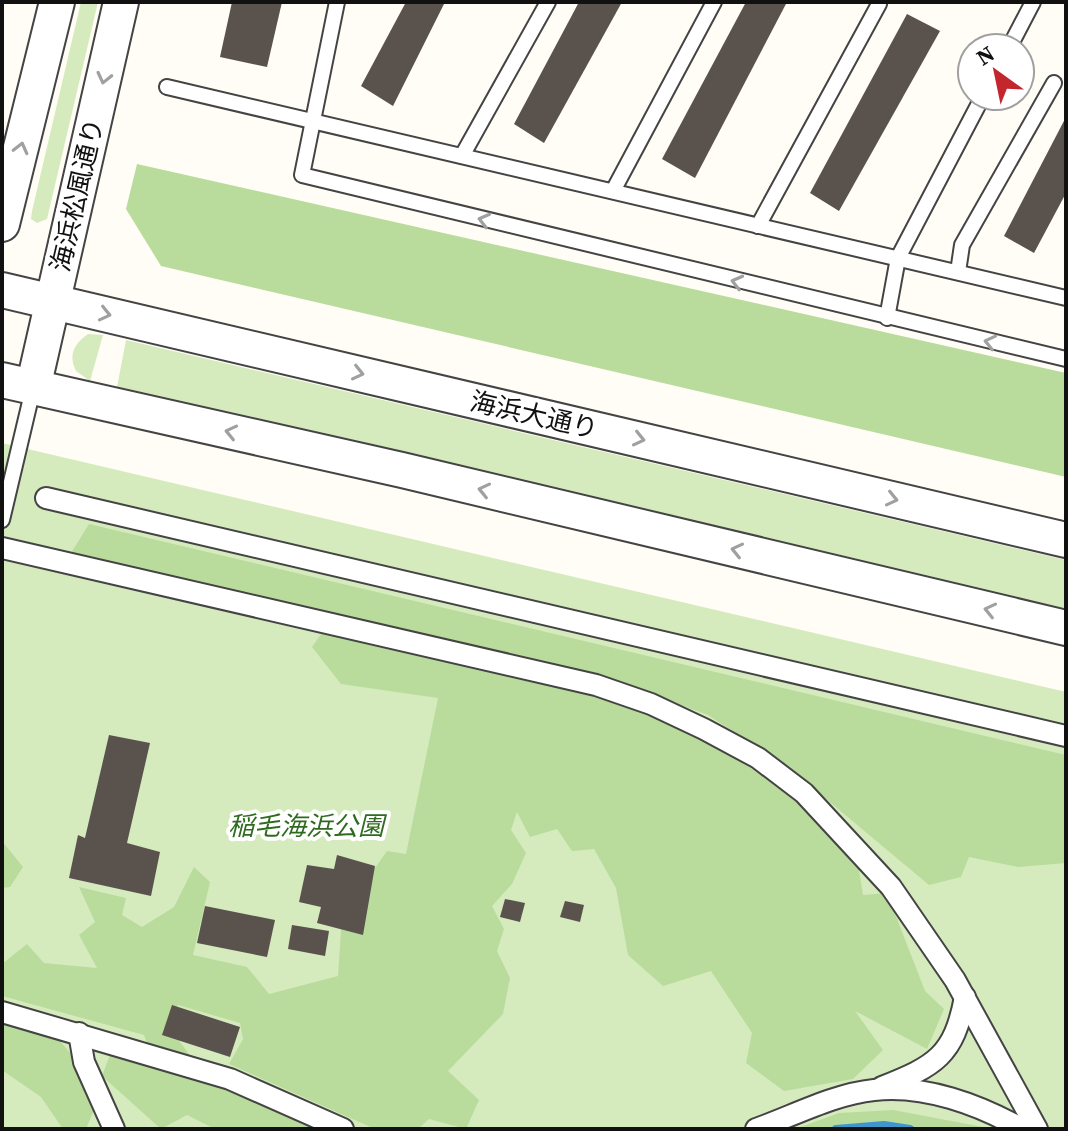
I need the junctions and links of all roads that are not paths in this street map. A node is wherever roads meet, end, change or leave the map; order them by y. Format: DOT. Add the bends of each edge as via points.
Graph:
graph roads {
  1 [pos="57,2"];
  2 [pos="121,2"];
  3 [pos="337,2"];
  4 [pos="548,2"];
  5 [pos="714,2"];
  6 [pos="1033,2"];
  7 [pos="879,4"];
  8 [pos="1017,32"];
  9 [pos="1054,83"];
  10 [pos="167,87"];
  11 [pos="975,112"];
  12 [pos="311,121"];
  13 [pos="462,156"];
  14 [pos="613,191"];
  15 [pos="2,224"];
  16 [pos="758,226"];
  17 [pos="898,258"];
  18 [pos="958,272"];
  19 [pos="2,290"];
  20 [pos="1066,298"];
  21 [pos="53,301"];
  22 [pos="887,318"];
  23 [pos="1066,359"];
  24 [pos="18,384"];
  25 [pos="46,498"];
  26 [pos="2,520"];
  27 [pos="1066,540"];
  28 [pos="2,548"];
  29 [pos="1066,628"];
  30 [pos="1066,736"];
  31 [pos="965,997"];
  32 [pos="2,1012"];
  33 [pos="79,1033"];
  34 [pos="874,1090"];
  35 [pos="114,1129"];
  36 [pos="343,1129"];
  37 [pos="756,1129"];
  38 [pos="1022,1129"];
  39 [pos="1037,1129"];
  15 -- 1 [label="street, one-way"];
  2 -- 21 [label="street, 海浜松風通り, one-way"];
  3 -- 12 [label="lane"];
  4 -- 13 [label="lane"];
  5 -- 14 [label="lane"];
  6 -- 8 [label="lane"];
  7 -- 16 [label="lane"];
  9 -- 18 [label="lane" via="962,245"];
  10 -- 12 [label="lane"];
  11 -- 17 [label="lane"];
  12 -- 13 [label="lane"];
  22 -- 12 [label="lane, one-way" via="302,175"];
  13 -- 14 [label="lane"];
  14 -- 16 [label="lane"];
  16 -- 17 [label="lane"];
  17 -- 18 [label="lane"];
  17 -- 22 [label="lane"];
  18 -- 20 [label="lane"];
  19 -- 21 [label="street, 海浜大通り"];
  21 -- 24 [label="street, 海浜松風通り"];
  21 -- 27 [label="street, 海浜大通り, one-way"];
  23 -- 22 [label="lane, one-way"];
  24 -- 26 [label="lane"];
  29 -- 24 [label="street, one-way"];
  25 -- 30 [label="street"];
  28 -- 31 [label="street" via="596,685 651,704 758,758 804,793 891,887"];
  31 -- 34 [label="street" via="959,1031 946,1049 923,1071"];
  31 -- 39 [label="street"];
  32 -- 33 [label="street"];
  33 -- 35 [label="street" via="84,1062"];
  33 -- 36 [label="street" via="230,1079"];
  34 -- 37 [label="street"];
  34 -- 38 [label="street" via="928,1094 973,1105"];
}
